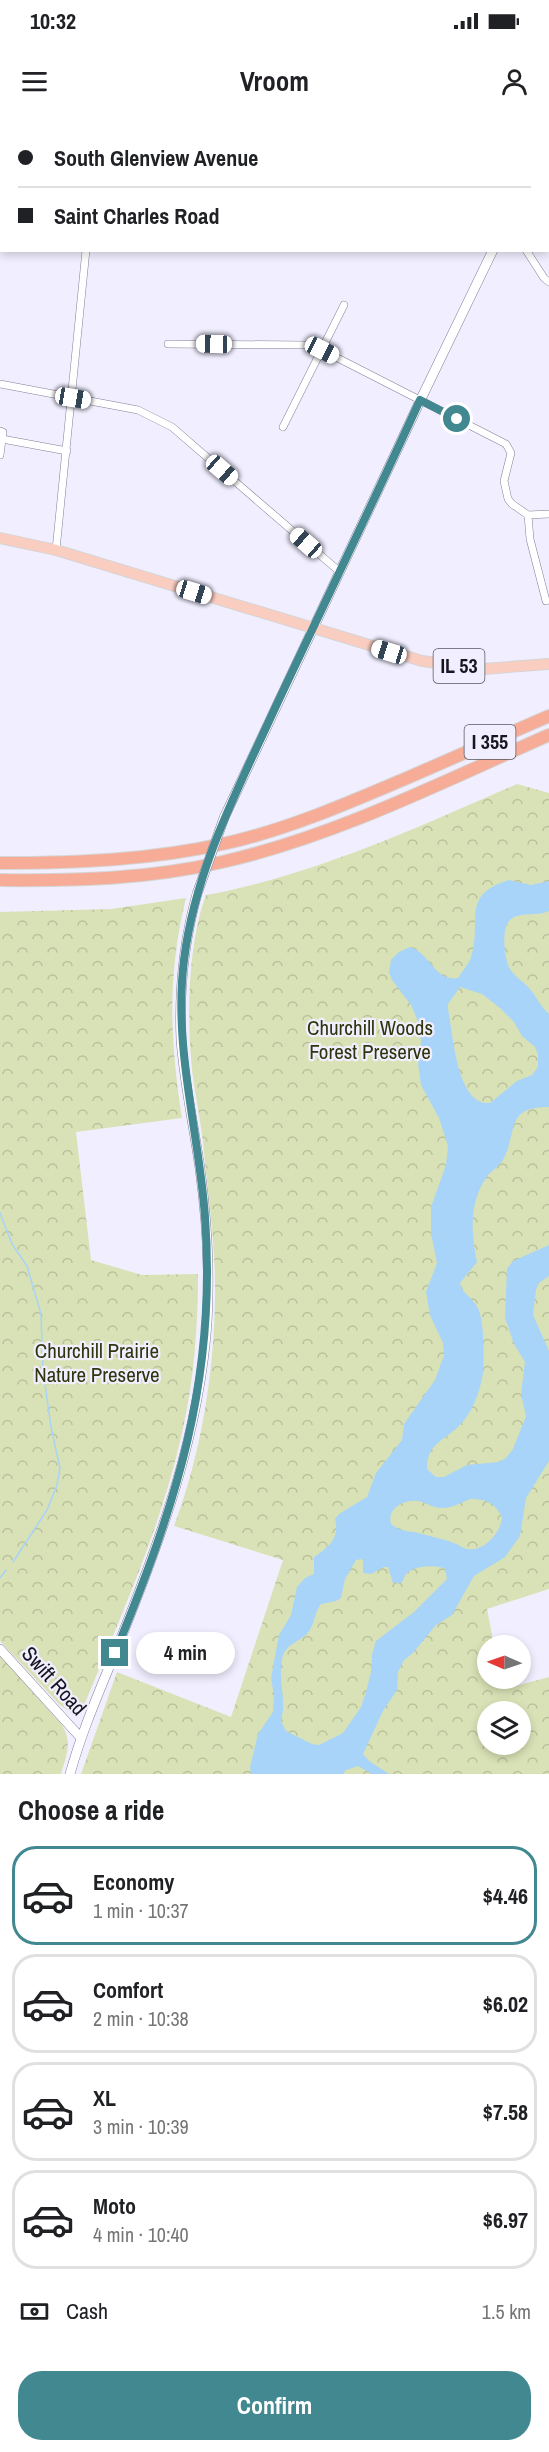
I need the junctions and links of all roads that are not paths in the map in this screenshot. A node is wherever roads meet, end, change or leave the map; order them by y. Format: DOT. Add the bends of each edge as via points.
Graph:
graph roads {
  1 [pos="86,252"];
  2 [pos="492,252"];
  3 [pos="527,252"];
  4 [pos="549,282"];
  5 [pos="344,305"];
  6 [pos="168,344"];
  7 [pos="322,350"];
  8 [pos="0,384"];
  9 [pos="73,398"];
  10 [pos="420,400"];
  11 [pos="283,427"];
  12 [pos="0,431"];
  13 [pos="2,439"];
  14 [pos="67,451"];
  15 [pos="0,454"];
  16 [pos="549,514"];
  17 [pos="528,515"];
  18 [pos="0,538"];
  19 [pos="56,550"];
  20 [pos="340,572"];
  21 [pos="546,601"];
  22 [pos="312,628"];
  23 [pos="549,664"];
  24 [pos="549,716"];
  25 [pos="549,735"];
  26 [pos="0,863"];
  27 [pos="0,880"];
  28 [pos="0,1649"];
  29 [pos="81,1738"];
  30 [pos="70,1774"];
  1 -- 9 [label="street"];
  2 -- 10 [label="main road"];
  3 -- 4 [label="street"];
  5 -- 7 [label="street"];
  6 -- 7 [label="street" via="306,345"];
  7 -- 10 [label="street"];
  7 -- 11 [label="street"];
  8 -- 9 [label="street"];
  9 -- 14 [label="street"];
  9 -- 20 [label="street" via="138,410 166,423"];
  10 -- 17 [label="street" via="510,448 504,481 506,494 512,504"];
  10 -- 20 [label="main road"];
  12 -- 13 [label="street"];
  13 -- 14 [label="street"];
  13 -- 15 [label="street"];
  14 -- 19 [label="street"];
  16 -- 17 [label="street"];
  17 -- 21 [label="street"];
  18 -- 19 [label="main road, IL 53"];
  19 -- 22 [label="main road, IL 53"];
  20 -- 22 [label="main road"];
  22 -- 23 [label="main road, IL 53" via="434,664 506,669"];
  22 -- 29 [label="main road, bridge" via="224,818 197,894 184,960 181,1030 208,1261 201,1379 190,1436 164,1525"];
  24 -- 26 [label="highway, I 355" via="344,805 228,843 101,862"];
  25 -- 27 [label="highway, I 355" via="315,835 223,862 107,879"];
  28 -- 29 [label="main road, Swift Road"];
  29 -- 30 [label="main road"];
}
